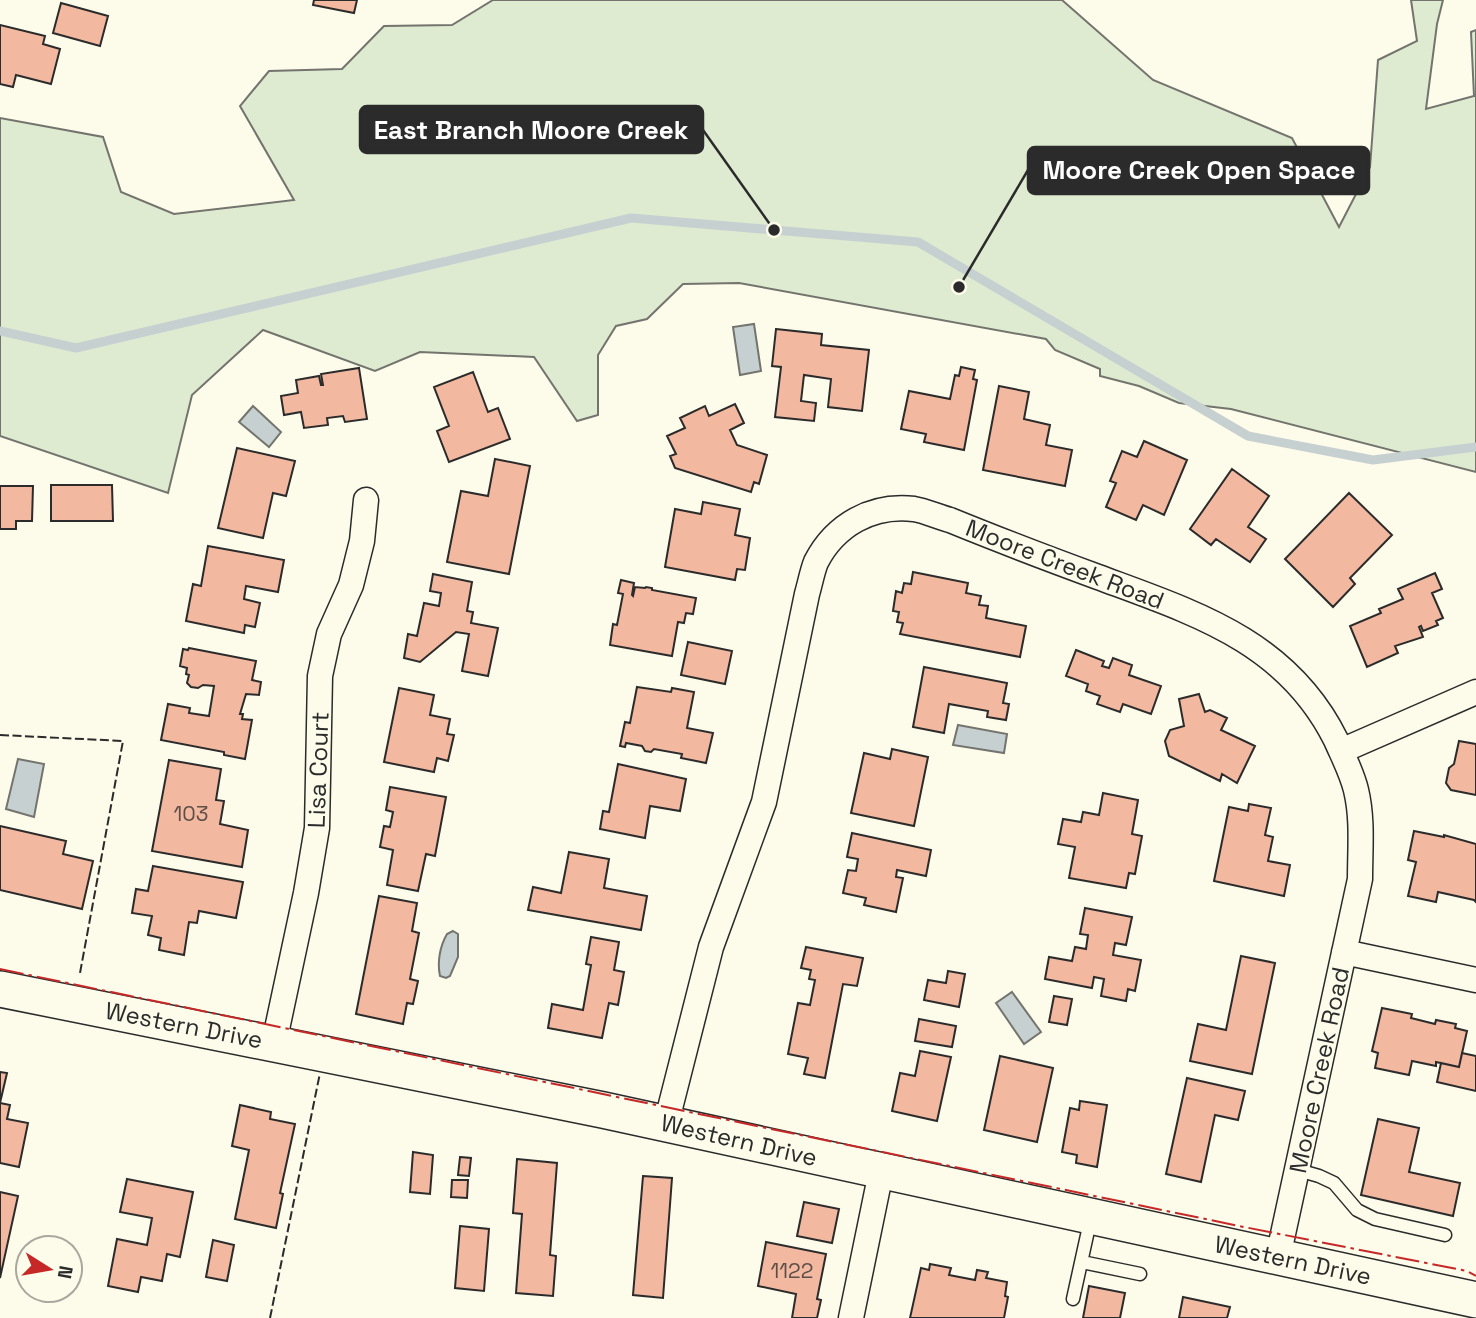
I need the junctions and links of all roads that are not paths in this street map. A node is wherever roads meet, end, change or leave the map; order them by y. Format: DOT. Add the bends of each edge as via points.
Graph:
graph roads {
  1 [pos="366,500"];
  2 [pos="1476,692"];
  3 [pos="1341,751"];
  4 [pos="1344,952"];
  5 [pos="1476,980"];
  6 [pos="0,989"];
  7 [pos="274,1043"];
  8 [pos="666,1124"];
  9 [pos="1298,1170"];
  10 [pos="881,1172"];
  11 [pos="1091,1217"];
  12 [pos="1445,1235"];
  13 [pos="1278,1256"];
  14 [pos="1082,1262"];
  15 [pos="1140,1274"];
  16 [pos="1073,1299"];
  17 [pos="1476,1300"];
  18 [pos="851,1318"];
  1 -- 7 [label="street, Lisa Court" via="351,585 329,634 320,676 317,828"];
  2 -- 3 [label="street"];
  3 -- 4 [label="street, Moore Creek Road" via="1361,818 1360,879"];
  3 -- 8 [label="street, Moore Creek Road" via="1304,689 1257,647 1193,612 916,509 888,508 856,518 833,537 816,563 764,802 711,947"];
  4 -- 5 [label="street"];
  4 -- 9 [label="street, Moore Creek Road"];
  6 -- 7 [label="street, Western Drive"];
  7 -- 8 [label="street, Western Drive"];
  8 -- 10 [label="street, Western Drive"];
  9 -- 12 [label="lane" via="1334,1183 1357,1210 1375,1219"];
  9 -- 13 [label="street, Moore Creek Road"];
  10 -- 11 [label="street, Western Drive"];
  10 -- 18 [label="street"];
  11 -- 13 [label="street, Western Drive"];
  11 -- 14 [label="lane"];
  13 -- 17 [label="street, Western Drive"];
  14 -- 15 [label="lane"];
  14 -- 16 [label="lane"];
}
